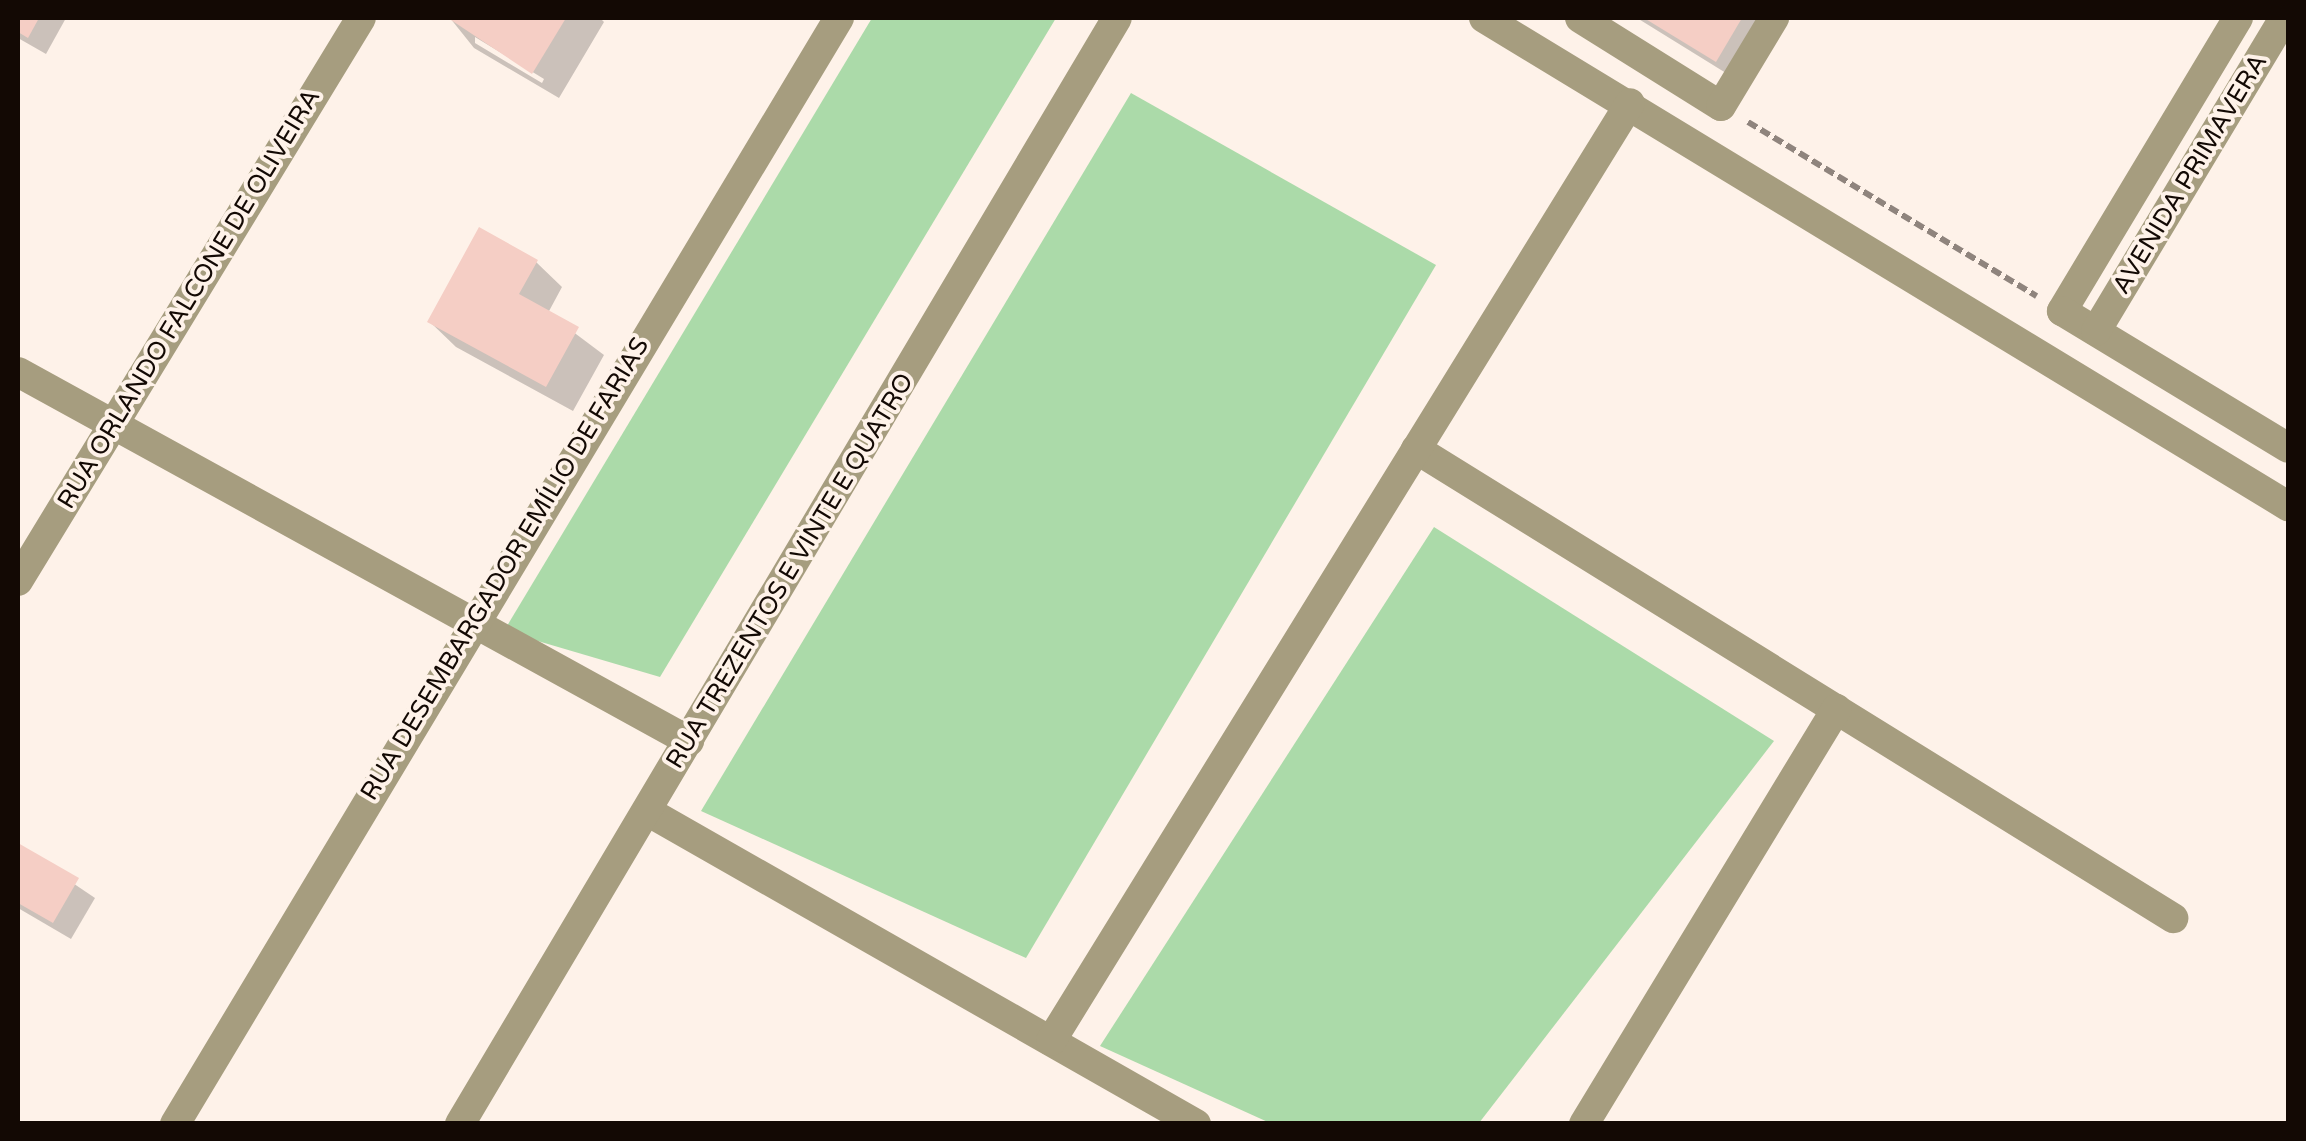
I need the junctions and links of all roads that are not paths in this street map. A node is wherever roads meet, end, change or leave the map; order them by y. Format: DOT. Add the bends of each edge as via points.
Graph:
graph roads {
  1 [pos="361,18"];
  2 [pos="839,18"];
  3 [pos="1117,18"];
  4 [pos="1484,18"];
  5 [pos="1580,18"];
  6 [pos="1774,18"];
  7 [pos="2238,18"];
  8 [pos="2284,18"];
  9 [pos="1630,104"];
  10 [pos="2096,331"];
  11 [pos="18,372"];
  12 [pos="114,424"];
  13 [pos="2288,448"];
  14 [pos="1416,449"];
  15 [pos="2288,506"];
  16 [pos="18,581"];
  17 [pos="470,624"];
  18 [pos="1836,708"];
  19 [pos="689,741"];
  20 [pos="647,812"];
  21 [pos="2173,918"];
  22 [pos="1051,1041"];
  23 [pos="175,1124"];
  24 [pos="460,1124"];
  25 [pos="1196,1124"];
  26 [pos="1584,1124"];
  1 -- 12 [label="street, RUA ORLANDO FALCONE DE OLIVEIRA"];
  2 -- 17 [label="street, RUA DESEMBARGADOR EMÍLIO DE FARIAS"];
  3 -- 19 [label="street, RUA TREZENTOS E VINTE E QUATRO"];
  4 -- 9 [label="street"];
  5 -- 6 [label="street" via="1721,106"];
  7 -- 10 [label="street, AVENIDA PRIMAVERA" via="2062,310"];
  8 -- 10 [label="street, AVENIDA PRIMAVERA"];
  9 -- 14 [label="street"];
  9 -- 15 [label="street"];
  10 -- 13 [label="street"];
  11 -- 12 [label="street"];
  12 -- 16 [label="street, RUA ORLANDO FALCONE DE OLIVEIRA"];
  12 -- 17 [label="street"];
  14 -- 18 [label="street"];
  14 -- 22 [label="street"];
  17 -- 19 [label="street"];
  17 -- 23 [label="street, RUA DESEMBARGADOR EMÍLIO DE FARIAS"];
  18 -- 21 [label="street"];
  18 -- 26 [label="street"];
  19 -- 20 [label="street, RUA TREZENTOS E VINTE E QUATRO"];
  20 -- 22 [label="street"];
  20 -- 24 [label="street, RUA TREZENTOS E VINTE E QUATRO"];
  22 -- 25 [label="street"];
}
